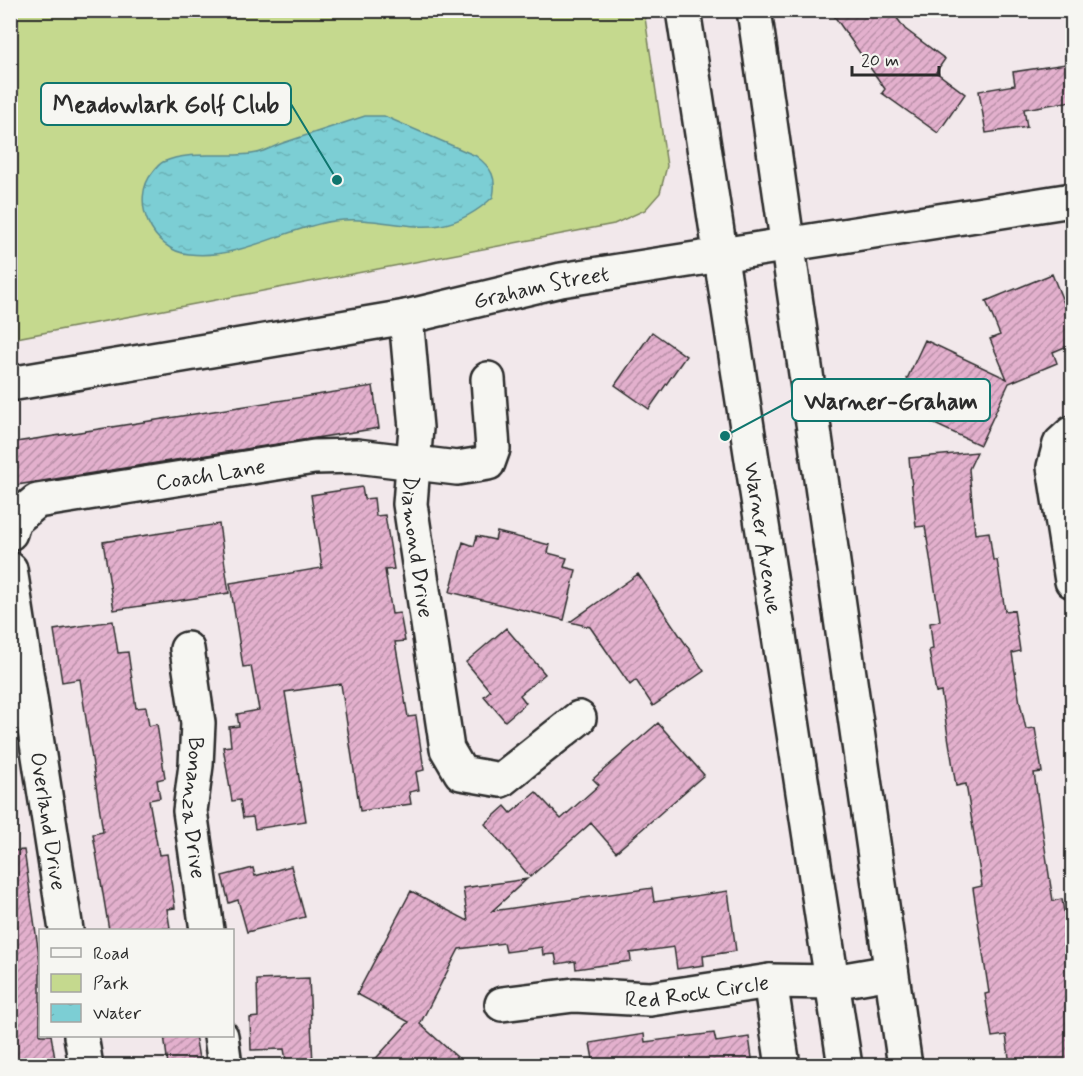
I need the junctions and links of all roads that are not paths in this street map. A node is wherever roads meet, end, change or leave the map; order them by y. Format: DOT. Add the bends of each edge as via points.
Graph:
graph roads {
  1 [pos="683,10"];
  2 [pos="754,10"];
  3 [pos="1072,200"];
  4 [pos="787,243"];
  5 [pos="718,253"];
  6 [pos="406,317"];
  7 [pos="488,379"];
  8 [pos="10,384"];
  9 [pos="1066,439"];
  10 [pos="413,463"];
  11 [pos="12,527"];
  12 [pos="10,570"];
  13 [pos="1072,581"];
  14 [pos="187,649"];
  15 [pos="579,718"];
  16 [pos="66,929"];
  17 [pos="207,929"];
  18 [pos="891,972"];
  19 [pos="770,981"];
  20 [pos="833,982"];
  21 [pos="502,1004"];
  22 [pos="81,1037"];
  23 [pos="221,1037"];
  24 [pos="86,1065"];
  25 [pos="225,1065"];
  26 [pos="783,1065"];
  27 [pos="845,1065"];
  28 [pos="905,1065"];
  1 -- 5 [label="street, Warner Avenue"];
  2 -- 4 [label="street"];
  3 -- 4 [label="street, Graham Street"];
  4 -- 5 [label="street, Graham Street"];
  4 -- 18 [label="street"];
  5 -- 6 [label="street, Graham Street" via="561,280"];
  5 -- 20 [label="street, Warner Avenue"];
  6 -- 8 [label="street, Graham Street"];
  6 -- 10 [label="street, Diamond Drive" via="416,428"];
  7 -- 10 [label="street, Coach Lane" via="493,448 488,463 457,468"];
  9 -- 13 [label="street" via="1054,467"];
  10 -- 11 [label="street, Coach Lane" via="357,456 314,457 37,501"];
  10 -- 15 [label="street, Diamond Drive" via="410,504 445,738 460,773 501,780"];
  12 -- 16 [label="street, Overland Drive"];
  14 -- 17 [label="street, Bonanza Drive" via="198,723 190,811"];
  18 -- 20 [label="street, Red Rock Circle"];
  18 -- 28 [label="street"];
  19 -- 20 [label="street, Red Rock Circle"];
  19 -- 21 [label="street, Red Rock Circle" via="650,999 574,995"];
  19 -- 26 [label="street"];
  20 -- 27 [label="street, Warner Avenue"];
  22 -- 24 [label="street"];
  23 -- 25 [label="street"];
}
